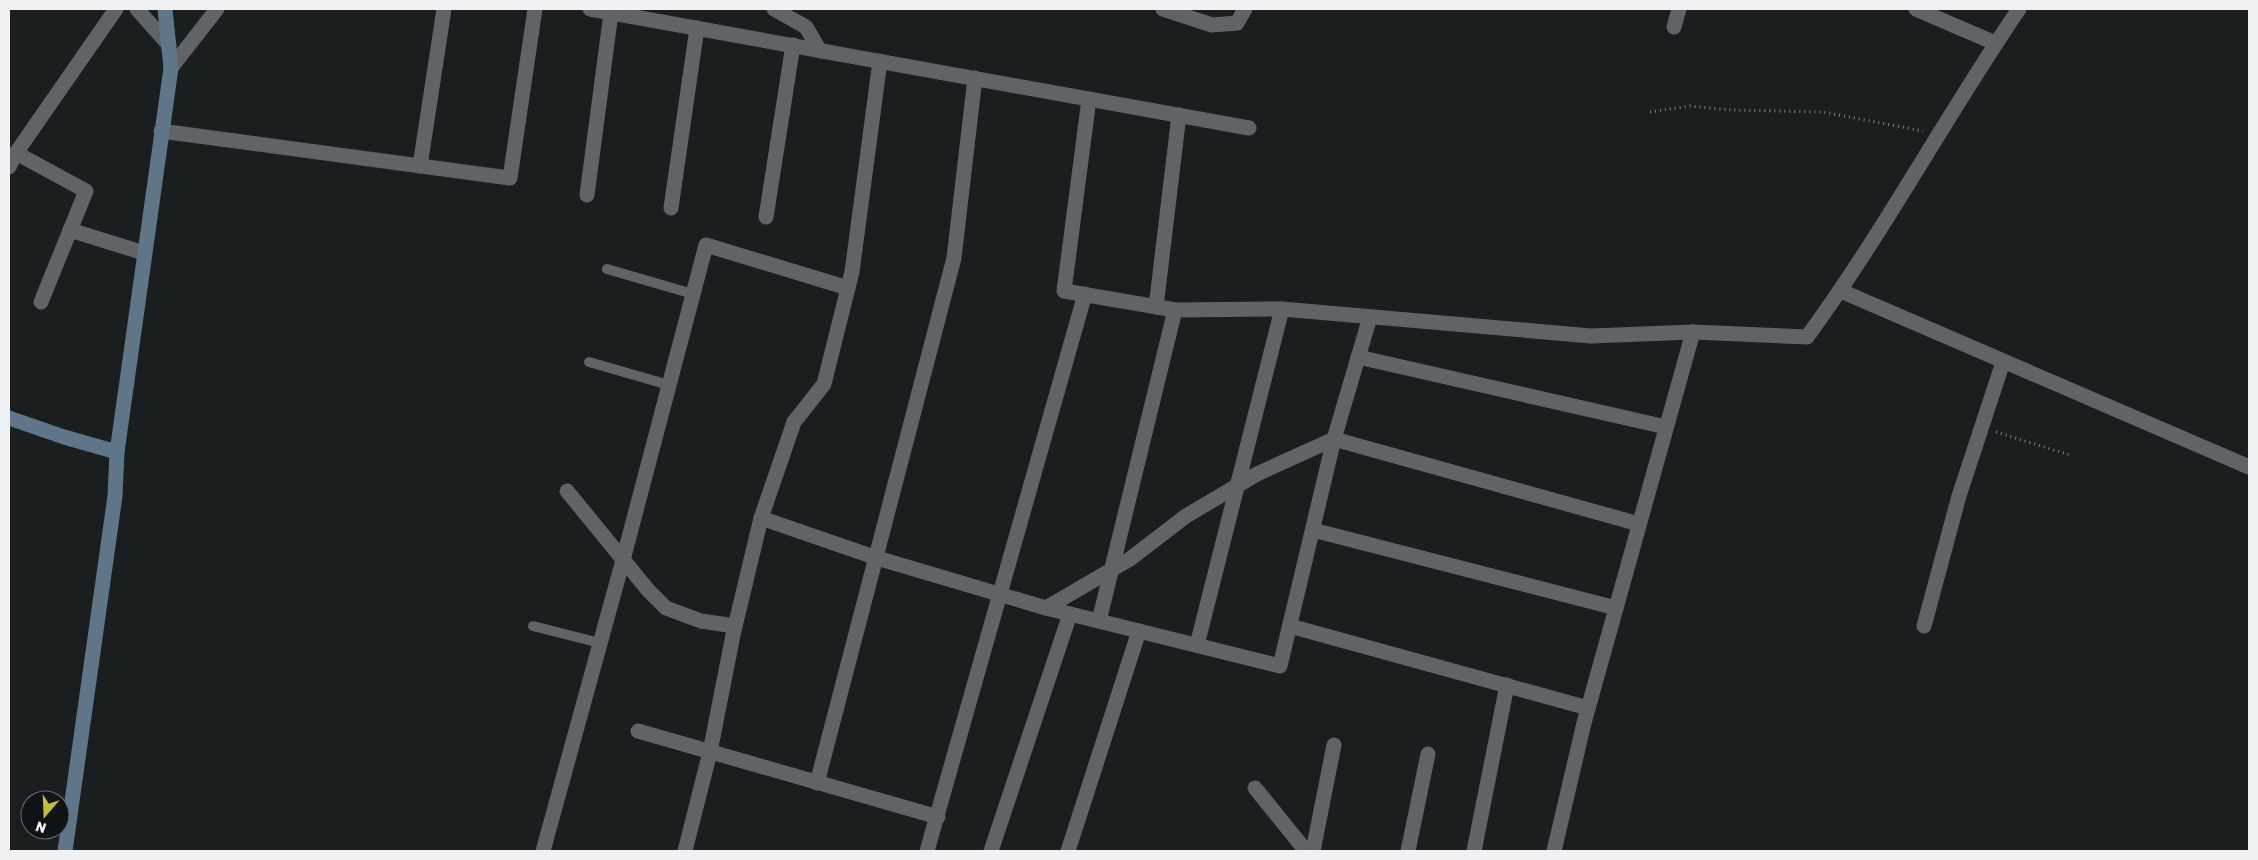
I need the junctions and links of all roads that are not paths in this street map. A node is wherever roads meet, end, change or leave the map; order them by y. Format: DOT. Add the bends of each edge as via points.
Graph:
graph roads {
  1 [pos="116,9"];
  2 [pos="137,9"];
  3 [pos="165,9"];
  4 [pos="217,9"];
  5 [pos="444,9"];
  6 [pos="535,9"];
  7 [pos="590,9"];
  8 [pos="774,9"];
  9 [pos="1163,9"];
  10 [pos="1245,9"];
  11 [pos="1679,9"];
  12 [pos="1916,9"];
  13 [pos="2019,9"];
  14 [pos="611,12"];
  15 [pos="1674,27"];
  16 [pos="697,28"];
  17 [pos="1995,43"];
  18 [pos="169,45"];
  19 [pos="793,46"];
  20 [pos="820,51"];
  21 [pos="880,61"];
  22 [pos="171,68"];
  23 [pos="974,78"];
  24 [pos="1089,99"];
  25 [pos="1179,115"];
  26 [pos="1249,128"];
  27 [pos="161,131"];
  28 [pos="16,153"];
  29 [pos="420,166"];
  30 [pos="9,168"];
  31 [pos="587,195"];
  32 [pos="671,208"];
  33 [pos="766,217"];
  34 [pos="70,230"];
  35 [pos="144,253"];
  36 [pos="607,269"];
  37 [pos="848,288"];
  38 [pos="1841,291"];
  39 [pos="693,294"];
  40 [pos="1085,294"];
  41 [pos="40,302"];
  42 [pos="1156,307"];
  43 [pos="1282,308"];
  44 [pos="1174,310"];
  45 [pos="1370,317"];
  46 [pos="1692,332"];
  47 [pos="1358,357"];
  48 [pos="588,362"];
  49 [pos="2003,362"];
  50 [pos="669,385"];
  51 [pos="9,418"];
  52 [pos="1666,427"];
  53 [pos="1334,439"];
  54 [pos="117,452"];
  55 [pos="2249,467"];
  56 [pos="1237,486"];
  57 [pos="567,491"];
  58 [pos="761,518"];
  59 [pos="1639,524"];
  60 [pos="1313,530"];
  61 [pos="877,558"];
  62 [pos="623,560"];
  63 [pos="1112,569"];
  64 [pos="1000,593"];
  65 [pos="1046,608"];
  66 [pos="1616,608"];
  67 [pos="1070,614"];
  68 [pos="1099,621"];
  69 [pos="533,626"];
  70 [pos="735,626"];
  71 [pos="1290,626"];
  72 [pos="1924,626"];
  73 [pos="1140,631"];
  74 [pos="600,643"];
  75 [pos="1197,646"];
  76 [pos="1507,685"];
  77 [pos="1588,708"];
  78 [pos="638,731"];
  79 [pos="1334,745"];
  80 [pos="710,752"];
  81 [pos="1428,754"];
  82 [pos="817,783"];
  83 [pos="1255,788"];
  84 [pos="938,817"];
  85 [pos="64,851"];
  86 [pos="543,851"];
  87 [pos="684,851"];
  88 [pos="928,851"];
  89 [pos="991,851"];
  90 [pos="1068,851"];
  91 [pos="1306,851"];
  92 [pos="1313,851"];
  93 [pos="1408,851"];
  94 [pos="1474,851"];
  95 [pos="1554,851"];
  1 -- 28 [label="street"];
  2 -- 18 [label="street"];
  3 -- 18 [label="street"];
  4 -- 22 [label="street"];
  5 -- 29 [label="street"];
  6 -- 29 [label="street" via="510,178"];
  7 -- 14 [label="street"];
  8 -- 20 [label="street" via="806,27"];
  9 -- 10 [label="street" via="1212,25 1236,23"];
  11 -- 15 [label="street"];
  12 -- 17 [label="street"];
  13 -- 17 [label="street"];
  14 -- 16 [label="street"];
  14 -- 31 [label="street"];
  16 -- 19 [label="street"];
  16 -- 32 [label="street"];
  17 -- 38 [label="street"];
  18 -- 22 [label="street"];
  19 -- 20 [label="street"];
  19 -- 33 [label="street"];
  20 -- 21 [label="street"];
  21 -- 23 [label="street"];
  21 -- 37 [label="street"];
  22 -- 27 [label="street"];
  23 -- 24 [label="street"];
  23 -- 61 [label="street" via="954,258"];
  24 -- 25 [label="street"];
  24 -- 40 [label="street" via="1064,291"];
  25 -- 26 [label="street"];
  25 -- 42 [label="street"];
  27 -- 29 [label="street"];
  27 -- 35 [label="street"];
  28 -- 30 [label="street"];
  28 -- 34 [label="street" via="86,190"];
  34 -- 35 [label="street"];
  34 -- 41 [label="street"];
  35 -- 54 [label="street"];
  36 -- 39 [label="lane"];
  37 -- 39 [label="street" via="706,245"];
  37 -- 58 [label="street" via="824,384 794,422"];
  38 -- 46 [label="street" via="1807,337"];
  38 -- 49 [label="street"];
  39 -- 50 [label="street"];
  40 -- 42 [label="street"];
  40 -- 64 [label="street"];
  42 -- 44 [label="street"];
  43 -- 44 [label="street"];
  43 -- 45 [label="street"];
  43 -- 56 [label="street"];
  44 -- 63 [label="street"];
  45 -- 46 [label="street" via="1591,336"];
  45 -- 47 [label="street"];
  46 -- 52 [label="street"];
  47 -- 52 [label="street"];
  47 -- 53 [label="street"];
  48 -- 50 [label="lane"];
  49 -- 55 [label="street"];
  49 -- 72 [label="street" via="1959,496"];
  50 -- 62 [label="street"];
  51 -- 54 [label="street"];
  52 -- 59 [label="street"];
  53 -- 56 [label="street"];
  53 -- 59 [label="street"];
  53 -- 60 [label="street"];
  54 -- 85 [label="street" via="114,496"];
  56 -- 63 [label="street" via="1186,516"];
  56 -- 75 [label="street"];
  57 -- 62 [label="street"];
  58 -- 61 [label="street"];
  58 -- 70 [label="street"];
  59 -- 66 [label="street"];
  60 -- 66 [label="street"];
  60 -- 71 [label="street"];
  61 -- 64 [label="street"];
  61 -- 82 [label="street"];
  62 -- 70 [label="street" via="666,608 701,621"];
  62 -- 74 [label="street"];
  63 -- 65 [label="street"];
  63 -- 68 [label="street"];
  64 -- 65 [label="street"];
  64 -- 84 [label="street"];
  65 -- 67 [label="street"];
  66 -- 77 [label="street"];
  67 -- 68 [label="street"];
  67 -- 89 [label="street"];
  68 -- 73 [label="street"];
  69 -- 74 [label="lane"];
  70 -- 80 [label="street"];
  71 -- 75 [label="street" via="1280,666"];
  71 -- 76 [label="street"];
  73 -- 75 [label="street"];
  73 -- 90 [label="street"];
  74 -- 86 [label="street"];
  76 -- 77 [label="street"];
  76 -- 94 [label="street"];
  77 -- 95 [label="street"];
  78 -- 80 [label="street"];
  79 -- 92 [label="street"];
  80 -- 82 [label="street"];
  80 -- 87 [label="street"];
  81 -- 93 [label="street"];
  82 -- 84 [label="street"];
  83 -- 91 [label="street"];
  84 -- 88 [label="street"];
}
